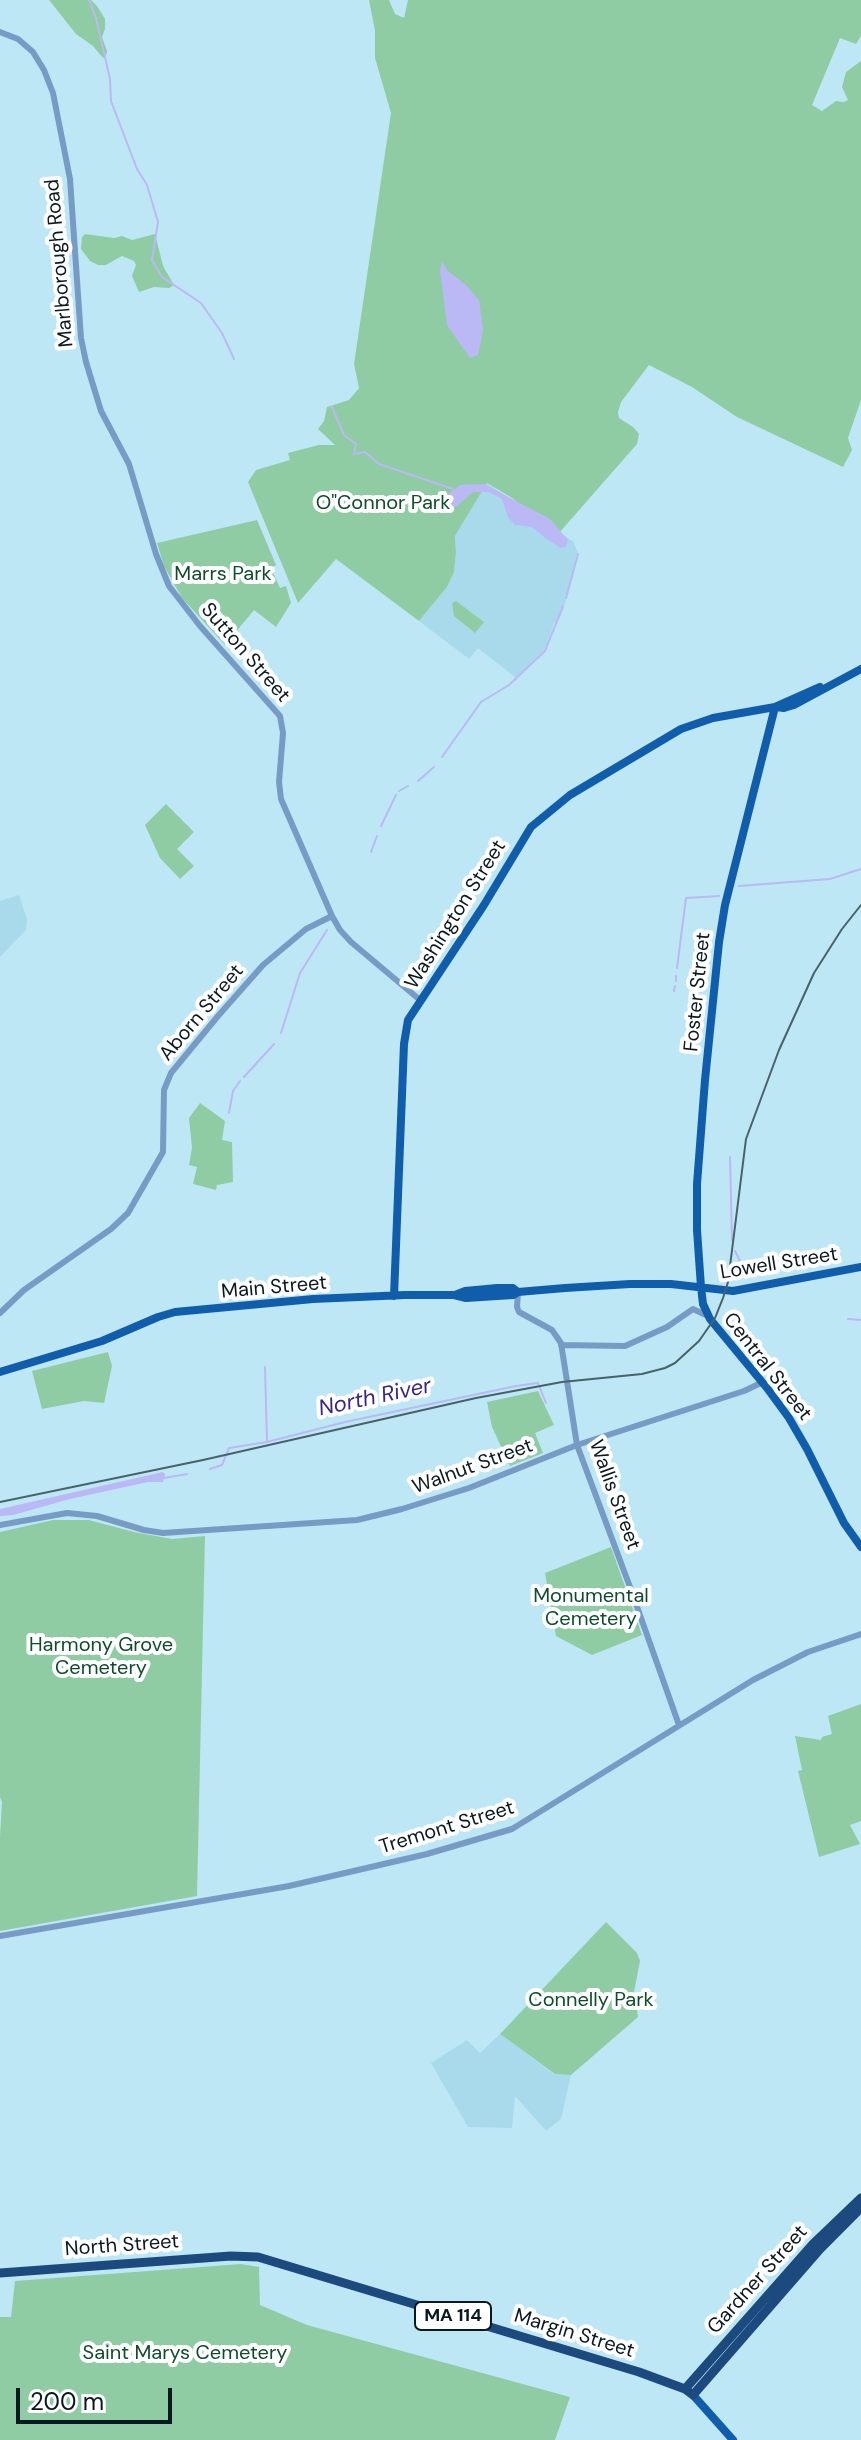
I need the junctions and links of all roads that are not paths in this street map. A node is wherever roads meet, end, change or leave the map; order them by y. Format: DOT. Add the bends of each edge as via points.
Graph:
graph roads {
  1 [pos="0,32"];
  2 [pos="143,506"];
  3 [pos="861,669"];
  4 [pos="840,680"];
  5 [pos="803,702"];
  6 [pos="775,707"];
  7 [pos="767,738"];
  8 [pos="332,916"];
  9 [pos="420,1000"];
  10 [pos="861,1267"];
  11 [pos="701,1287"];
  12 [pos="518,1292"];
  13 [pos="394,1296"];
  14 [pos="0,1313"];
  15 [pos="708,1316"];
  16 [pos="561,1345"];
  17 [pos="0,1372"];
  18 [pos="763,1382"];
  19 [pos="577,1445"];
  20 [pos="0,1525"];
  21 [pos="861,1547"];
  22 [pos="861,1634"];
  23 [pos="679,1725"];
  24 [pos="0,1936"];
  25 [pos="861,2198"];
  26 [pos="861,2208"];
  27 [pos="816,2246"];
  28 [pos="246,2257"];
  29 [pos="0,2273"];
  30 [pos="689,2392"];
  31 [pos="733,2440"];
  1 -- 2 [label="street, Marlborough Road" via="33,52 50,82 71,183 84,352 98,404 129,464"];
  2 -- 8 [label="street, Sutton Street" via="171,590 280,716 281,799"];
  3 -- 4 [label="main road, Washington Street"];
  4 -- 5 [label="main road, Washington Street"];
  4 -- 6 [label="main road, Washington Street"];
  5 -- 6 [label="main road, Washington Street"];
  5 -- 7 [label="main road" via="778,719"];
  6 -- 7 [label="main road, Foster Street"];
  6 -- 9 [label="main road, Washington Street" via="681,729 549,810 521,841"];
  7 -- 11 [label="main road, Foster Street" via="719,942 698,1175"];
  8 -- 9 [label="street" via="351,942"];
  8 -- 14 [label="street, Aborn Street" via="306,929 263,965 171,1073 164,1090 163,1152 128,1213"];
  9 -- 13 [label="main road, Washington Street" via="408,1020 404,1044"];
  10 -- 11 [label="main road, Lowell Street" via="733,1291"];
  11 -- 12 [label="main road, Main Street" via="630,1284"];
  11 -- 15 [label="main road, Central Street"];
  12 -- 13 [label="main road, Main Street" via="466,1298"];
  12 -- 16 [label="street" via="519,1312 552,1330"];
  13 -- 17 [label="main road, Main Street" via="175,1312"];
  15 -- 16 [label="street" via="693,1309 625,1346"];
  15 -- 18 [label="main road, Central Street"];
  16 -- 19 [label="street, Wallis Street"];
  18 -- 19 [label="street, Walnut Street"];
  18 -- 21 [label="main road, Central Street" via="802,1439"];
  19 -- 20 [label="street, Walnut Street" via="469,1488 380,1515 339,1521 154,1532 73,1513"];
  19 -- 23 [label="street, Wallis Street"];
  22 -- 23 [label="street, Tremont Street" via="781,1665"];
  23 -- 24 [label="street, Tremont Street" via="512,1829 281,1887"];
  25 -- 27 [label="highway, Gardner Street"];
  26 -- 27 [label="highway, Gardner Street"];
  27 -- 30 [label="highway, Gardner Street"];
  28 -- 29 [label="highway, North Street / MA 114"];
  28 -- 30 [label="highway, Margin Street / MA 114" via="273,2261"];
  30 -- 31 [label="main road"];
}
